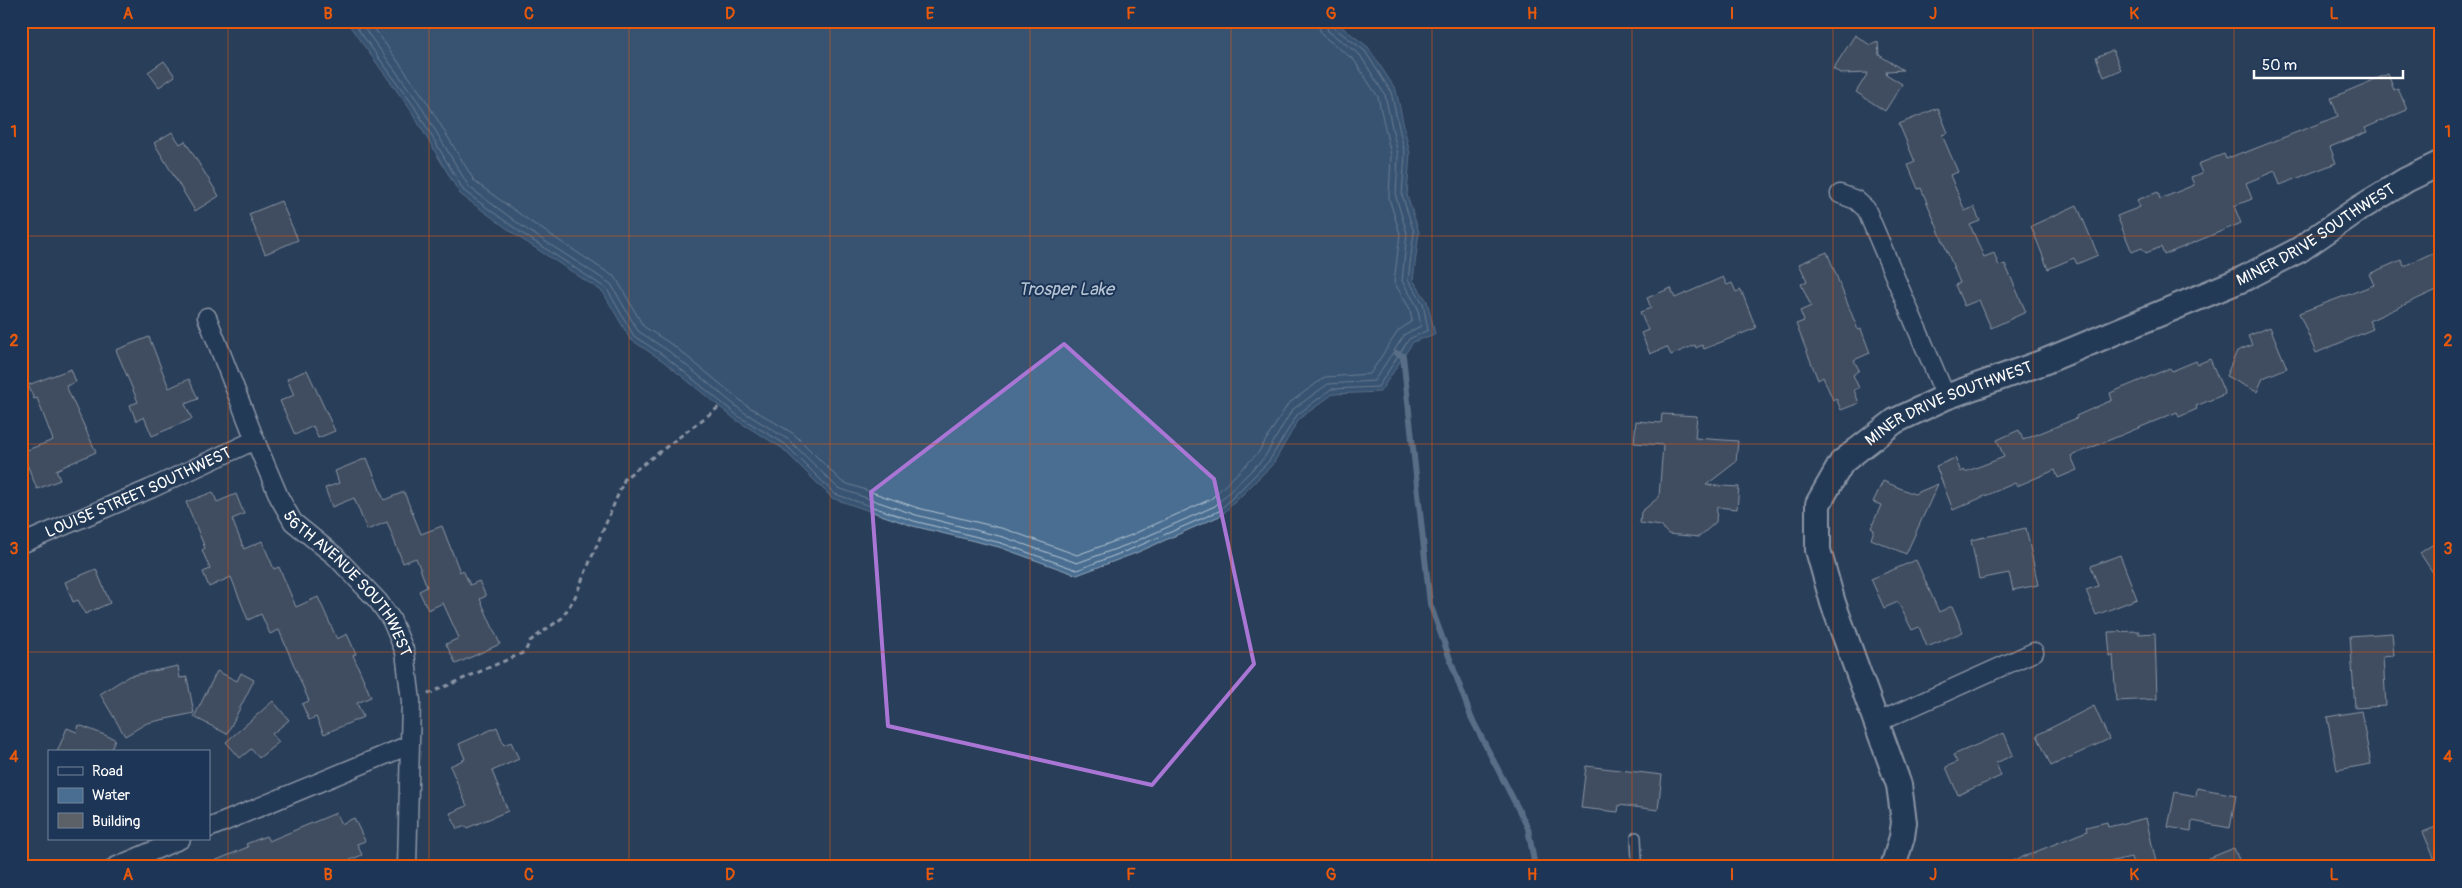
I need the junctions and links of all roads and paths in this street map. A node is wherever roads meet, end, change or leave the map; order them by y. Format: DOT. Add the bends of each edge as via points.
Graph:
graph roads {
  1 [pos="2441,163"];
  2 [pos="1840,194"];
  3 [pos="207,317"];
  4 [pos="1946,397"];
  5 [pos="719,407"];
  6 [pos="255,440"];
  7 [pos="21,544"];
  8 [pos="2034,652"];
  9 [pos="411,701"];
  10 [pos="1876,723"];
  11 [pos="409,745"];
  12 [pos="210,828"];
  13 [pos="1636,836"];
  14 [pos="179,840"];
  15 [pos="115,867"];
  16 [pos="407,867"];
  17 [pos="1640,867"];
  18 [pos="1893,867"];
  1 -- 4 [label="street, MINER DRIVE SOUTHWEST" via="2406,180 2299,250 2243,279 2041,363"];
  2 -- 4 [label="street" via="1856,200 1866,209"];
  3 -- 6 [label="street, 56TH AVENUE SOUTHWEST"];
  4 -- 10 [label="street, MINER DRIVE SOUTHWEST" via="1895,421 1842,462 1818,504 1818,550 1833,603"];
  5 -- 9 [label="path" via="625,478 575,598 562,618 530,641 525,652"];
  6 -- 7 [label="street, LOUISE STREET SOUTHWEST"];
  6 -- 9 [label="street, 56TH AVENUE SOUTHWEST" via="293,522 335,556 392,619 405,652"];
  8 -- 10 [label="street"];
  9 -- 11 [label="street, 56TH AVENUE SOUTHWEST"];
  10 -- 18 [label="street, MINER DRIVE SOUTHWEST" via="1894,768 1903,805 1902,837"];
  11 -- 12 [label="street"];
  11 -- 16 [label="street, 56TH AVENUE SOUTHWEST"];
  13 -- 17 [label="lane"];
  14 -- 15 [label="street"];
}
